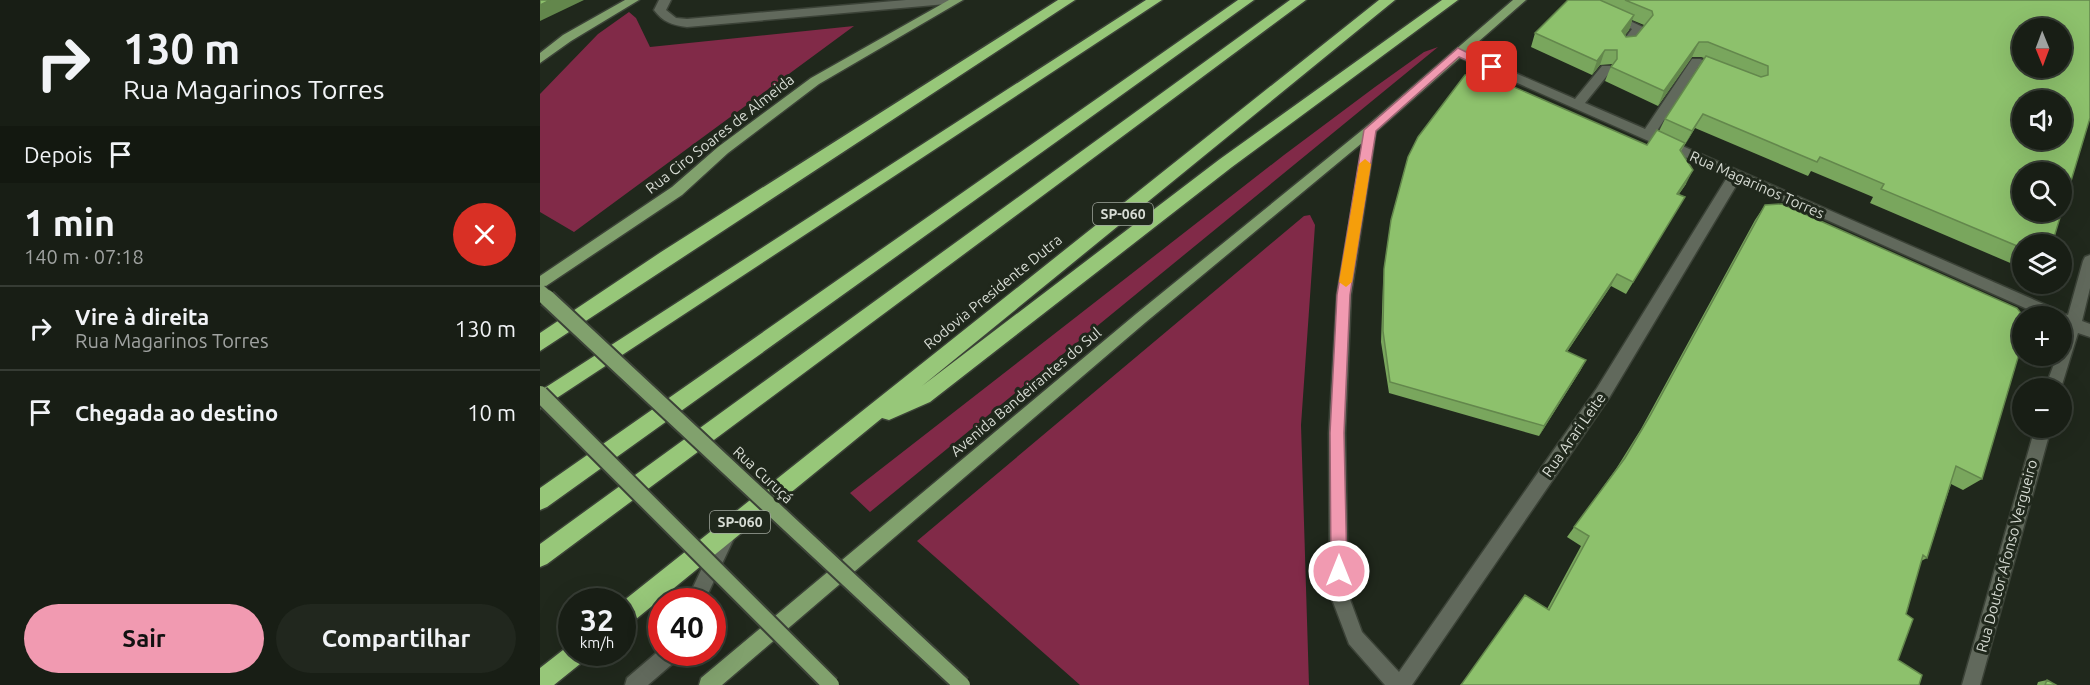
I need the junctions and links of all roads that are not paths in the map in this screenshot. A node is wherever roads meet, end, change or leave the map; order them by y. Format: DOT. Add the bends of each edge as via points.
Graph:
graph roads {
  1 [pos="633,0"];
  2 [pos="665,0"];
  3 [pos="946,0"];
  4 [pos="957,0"];
  5 [pos="1068,0"];
  6 [pos="1155,0"];
  7 [pos="1247,0"];
  8 [pos="1299,0"];
  9 [pos="1388,0"];
  10 [pos="1451,0"];
  11 [pos="1520,0"];
  12 [pos="1575,0"];
  13 [pos="1625,46"];
  14 [pos="1458,52"];
  15 [pos="540,59"];
  16 [pos="1606,69"];
  17 [pos="1735,77"];
  18 [pos="1577,105"];
  19 [pos="1370,130"];
  20 [pos="1647,136"];
  21 [pos="1735,176"];
  22 [pos="2090,261"];
  23 [pos="540,284"];
  24 [pos="540,291"];
  25 [pos="2034,306"];
  26 [pos="2072,308"];
  27 [pos="2072,323"];
  28 [pos="2090,331"];
  29 [pos="540,343"];
  30 [pos="540,394"];
  31 [pos="540,401"];
  32 [pos="858,427"];
  33 [pos="2040,438"];
  34 [pos="540,500"];
  35 [pos="729,531"];
  36 [pos="540,557"];
  37 [pos="702,588"];
  38 [pos="636,605"];
  39 [pos="560,666"];
  40 [pos="655,666"];
  41 [pos="540,682"];
  42 [pos="634,685"];
  43 [pos="708,685"];
  44 [pos="831,685"];
  45 [pos="962,685"];
  46 [pos="1399,685"];
  47 [pos="1971,685"];
  1 -- 15 [label="main road" via="567,38"];
  2 -- 3 [label="street" via="660,10 666,17 687,23"];
  4 -- 23 [label="main road, Rua Ciro Soares de Almeida" via="815,81 723,150 677,191"];
  5 -- 29 [label="highway"];
  6 -- 31 [label="highway"];
  7 -- 34 [label="highway"];
  8 -- 36 [label="highway"];
  9 -- 32 [label="highway, Rodovia Presidente Dutra / SP-060"];
  10 -- 32 [label="highway" via="1226,162 923,396"];
  11 -- 14 [label="main road, Avenida Bandeirantes do Sul"];
  12 -- 13 [label="street" via="1638,28"];
  14 -- 18 [label="street, Rua Magarinos Torres"];
  14 -- 19 [label="main road, Avenida Bandeirantes do Sul"];
  16 -- 18 [label="street"];
  17 -- 20 [label="street" via="1696,62"];
  18 -- 20 [label="street, Rua Magarinos Torres"];
  19 -- 43 [label="main road, Avenida Bandeirantes do Sul" via="1141,318"];
  19 -- 46 [label="street" via="1344,295 1337,433 1339,594 1355,638"];
  20 -- 21 [label="street, Rua Magarinos Torres"];
  21 -- 25 [label="street, Rua Magarinos Torres"];
  21 -- 46 [label="street, Rua Arari Leite" via="1603,393"];
  22 -- 26 [label="street"];
  24 -- 45 [label="main road, Rua Curuçá, bridge"];
  27 -- 28 [label="street"];
  30 -- 44 [label="main road, bridge"];
  32 -- 35 [label="highway, Rodovia Presidente Dutra / SP-060"];
  33 -- 47 [label="street, Rua Doutor Afonso Vergueiro"];
  35 -- 37 [label="street"];
  35 -- 38 [label="highway, Rodovia Presidente Dutra / SP-060"];
  39 -- 41 [label="highway"];
  40 -- 42 [label="street"];
}
